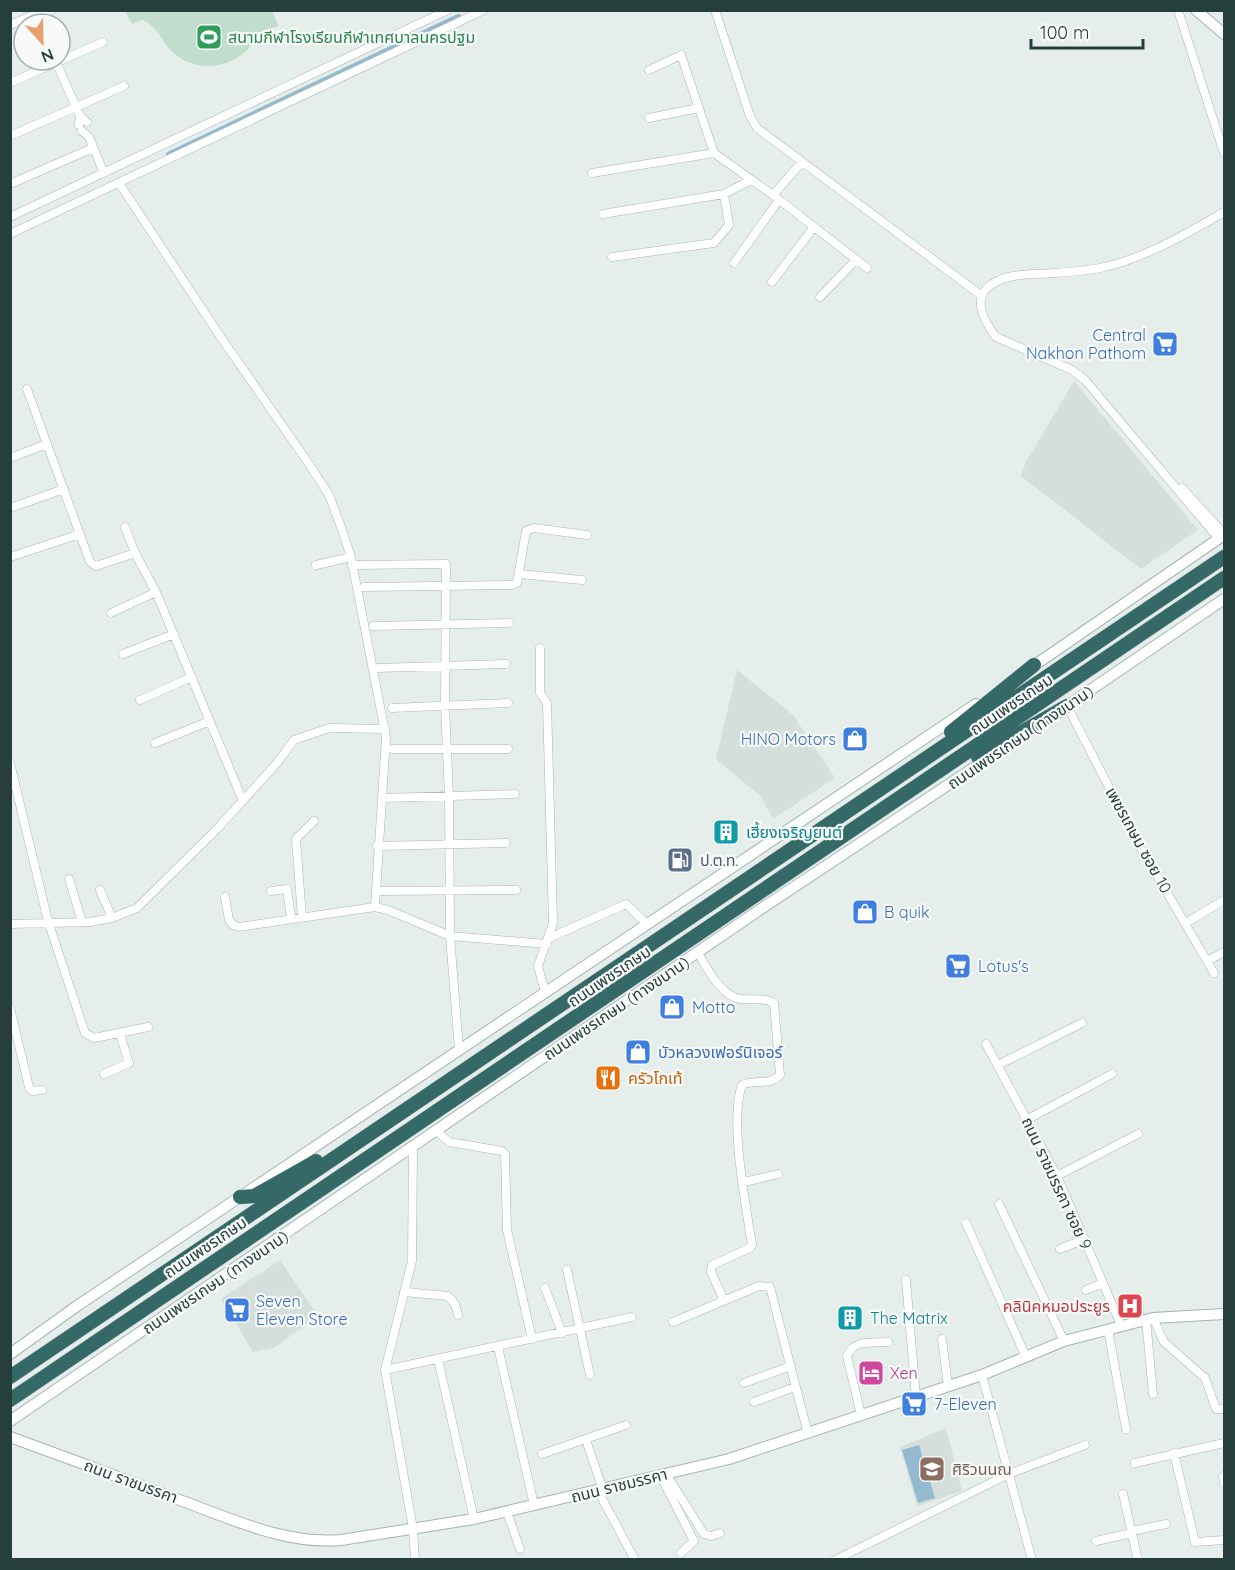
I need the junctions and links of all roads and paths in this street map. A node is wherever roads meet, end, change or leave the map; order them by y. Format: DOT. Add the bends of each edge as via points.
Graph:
graph roads {
  1 [pos="448,10"];
  2 [pos="484,10"];
  3 [pos="715,10"];
  4 [pos="1178,10"];
  5 [pos="1196,10"];
  6 [pos="470,14"];
  7 [pos="1224,34"];
  8 [pos="103,42"];
  9 [pos="72,55"];
  10 [pos="649,70"];
  11 [pos="32,72"];
  12 [pos="61,72"];
  13 [pos="10,82"];
  14 [pos="124,86"];
  15 [pos="76,107"];
  16 [pos="699,108"];
  17 [pos="649,118"];
  18 [pos="10,136"];
  19 [pos="93,148"];
  20 [pos="714,153"];
  21 [pos="1224,153"];
  22 [pos="802,162"];
  23 [pos="104,173"];
  24 [pos="592,173"];
  25 [pos="751,180"];
  26 [pos="119,183"];
  27 [pos="10,184"];
  28 [pos="724,194"];
  29 [pos="776,198"];
  30 [pos="1224,212"];
  31 [pos="603,214"];
  32 [pos="10,217"];
  33 [pos="813,227"];
  34 [pos="10,234"];
  35 [pos="612,257"];
  36 [pos="856,260"];
  37 [pos="734,263"];
  38 [pos="867,268"];
  39 [pos="772,282"];
  40 [pos="982,296"];
  41 [pos="820,297"];
  42 [pos="27,388"];
  43 [pos="47,444"];
  44 [pos="10,458"];
  45 [pos="64,489"];
  46 [pos="10,508"];
  47 [pos="124,527"];
  48 [pos="80,534"];
  49 [pos="586,535"];
  50 [pos="1223,536"];
  51 [pos="135,553"];
  52 [pos="10,557"];
  53 [pos="1224,557"];
  54 [pos="352,561"];
  55 [pos="316,565"];
  56 [pos="520,574"];
  57 [pos="582,580"];
  58 [pos="1222,580"];
  59 [pos="444,586"];
  60 [pos="364,587"];
  61 [pos="156,592"];
  62 [pos="1224,598"];
  63 [pos="111,613"];
  64 [pos="509,623"];
  65 [pos="445,626"];
  66 [pos="373,627"];
  67 [pos="174,634"];
  68 [pos="540,648"];
  69 [pos="123,654"];
  70 [pos="506,664"];
  71 [pos="1034,665"];
  72 [pos="446,666"];
  73 [pos="378,668"];
  74 [pos="192,677"];
  75 [pos="140,700"];
  76 [pos="507,703"];
  77 [pos="1067,705"];
  78 [pos="445,706"];
  79 [pos="392,708"];
  80 [pos="210,721"];
  81 [pos="385,729"];
  82 [pos="156,743"];
  83 [pos="392,749"];
  84 [pos="447,749"];
  85 [pos="508,749"];
  86 [pos="10,763"];
  87 [pos="876,791"];
  88 [pos="515,794"];
  89 [pos="449,796"];
  90 [pos="383,798"];
  91 [pos="243,801"];
  92 [pos="889,808"];
  93 [pos="314,821"];
  94 [pos="506,843"];
  95 [pos="448,844"];
  96 [pos="377,846"];
  97 [pos="69,879"];
  98 [pos="100,890"];
  99 [pos="516,890"];
  100 [pos="272,891"];
  101 [pos="376,891"];
  102 [pos="450,891"];
  103 [pos="225,897"];
  104 [pos="1224,900"];
  105 [pos="375,907"];
  106 [pos="302,917"];
  107 [pos="112,918"];
  108 [pos="291,918"];
  109 [pos="48,921"];
  110 [pos="82,922"];
  111 [pos="1186,923"];
  112 [pos="10,924"];
  113 [pos="646,924"];
  114 [pos="450,936"];
  115 [pos="548,941"];
  116 [pos="1224,952"];
  117 [pos="698,953"];
  118 [pos="1207,961"];
  119 [pos="1214,973"];
  120 [pos="546,992"];
  121 [pos="10,1008"];
  122 [pos="1082,1023"];
  123 [pos="148,1027"];
  124 [pos="120,1034"];
  125 [pos="986,1044"];
  126 [pos="459,1050"];
  127 [pos="998,1065"];
  128 [pos="104,1074"];
  129 [pos="1113,1074"];
  130 [pos="42,1090"];
  131 [pos="1028,1119"];
  132 [pos="437,1131"];
  133 [pos="1138,1134"];
  134 [pos="356,1144"];
  135 [pos="413,1148"];
  136 [pos="778,1174"];
  137 [pos="1057,1176"];
  138 [pos="744,1182"];
  139 [pos="240,1197"];
  140 [pos="999,1204"];
  141 [pos="966,1223"];
  142 [pos="1085,1239"];
  143 [pos="1060,1249"];
  144 [pos="567,1270"];
  145 [pos="906,1280"];
  146 [pos="1102,1283"];
  147 [pos="545,1288"];
  148 [pos="1086,1290"];
  149 [pos="404,1292"];
  150 [pos="724,1300"];
  151 [pos="1224,1314"];
  152 [pos="458,1315"];
  153 [pos="632,1317"];
  154 [pos="1150,1318"];
  155 [pos="673,1322"];
  156 [pos="1121,1325"];
  157 [pos="581,1329"];
  158 [pos="1108,1329"];
  159 [pos="562,1333"];
  160 [pos="532,1339"];
  161 [pos="942,1339"];
  162 [pos="1064,1341"];
  163 [pos="888,1342"];
  164 [pos="498,1347"];
  165 [pos="10,1354"];
  166 [pos="1026,1357"];
  167 [pos="438,1359"];
  168 [pos="791,1366"];
  169 [pos="384,1370"];
  170 [pos="590,1375"];
  171 [pos="982,1375"];
  172 [pos="10,1377"];
  173 [pos="744,1383"];
  174 [pos="948,1386"];
  175 [pos="795,1387"];
  176 [pos="1153,1394"];
  177 [pos="916,1397"];
  178 [pos="10,1400"];
  179 [pos="754,1402"];
  180 [pos="1224,1409"];
  181 [pos="861,1415"];
  182 [pos="10,1421"];
  183 [pos="626,1425"];
  184 [pos="1126,1429"];
  185 [pos="808,1434"];
  186 [pos="10,1437"];
  187 [pos="586,1440"];
  188 [pos="1224,1443"];
  189 [pos="1085,1445"];
  190 [pos="1174,1453"];
  191 [pos="542,1454"];
  192 [pos="1135,1463"];
  193 [pos="663,1474"];
  194 [pos="1010,1474"];
  195 [pos="601,1490"];
  196 [pos="1123,1494"];
  197 [pos="534,1505"];
  198 [pos="507,1512"];
  199 [pos="474,1519"];
  200 [pos="1166,1524"];
  201 [pos="412,1529"];
  202 [pos="1132,1532"];
  203 [pos="720,1533"];
  204 [pos="1224,1540"];
  205 [pos="1096,1541"];
  206 [pos="520,1549"];
  207 [pos="681,1553"];
  208 [pos="415,1560"];
  209 [pos="635,1560"];
  210 [pos="835,1560"];
  211 [pos="1032,1560"];
  212 [pos="1138,1560"];
  1 -- 23 [label="street"];
  2 -- 6 [label="street"];
  3 -- 22 [label="street" via="753,123"];
  4 -- 21 [label="street"];
  5 -- 7 [label="main road"];
  6 -- 26 [label="street"];
  8 -- 9 [label="street"];
  10 -- 16 [label="street" via="681,55"];
  11 -- 13 [label="street"];
  12 -- 15 [label="street"];
  14 -- 15 [label="street"];
  15 -- 18 [label="street"];
  15 -- 19 [label="street"];
  16 -- 17 [label="street"];
  16 -- 20 [label="street"];
  19 -- 23 [label="street"];
  19 -- 27 [label="street"];
  20 -- 24 [label="street"];
  20 -- 25 [label="street"];
  22 -- 29 [label="street"];
  22 -- 40 [label="street"];
  23 -- 32 [label="street"];
  25 -- 28 [label="street"];
  25 -- 29 [label="street"];
  26 -- 34 [label="street"];
  26 -- 54 [label="street" via="309,464 328,495"];
  28 -- 31 [label="street"];
  28 -- 35 [label="street" via="729,225 714,243"];
  29 -- 33 [label="street"];
  29 -- 37 [label="street"];
  30 -- 40 [label="street" via="1166,244 1111,265 1011,276 989,286"];
  33 -- 36 [label="street"];
  33 -- 39 [label="street"];
  36 -- 38 [label="street"];
  36 -- 41 [label="street"];
  40 -- 50 [label="street" via="982,312 996,337 1072,370 1085,380"];
  42 -- 43 [label="street"];
  43 -- 44 [label="street"];
  43 -- 45 [label="street"];
  45 -- 46 [label="street"];
  45 -- 48 [label="street"];
  47 -- 51 [label="street"];
  48 -- 51 [label="street" via="90,562 96,566"];
  48 -- 52 [label="street"];
  49 -- 56 [label="street" via="534,528 526,531"];
  50 -- 71 [label="main road"];
  51 -- 61 [label="street"];
  53 -- 87 [label="highway, ถนนเพชรเกษม"];
  54 -- 55 [label="street"];
  54 -- 59 [label="street" via="444,562"];
  54 -- 81 [label="street"];
  56 -- 57 [label="street"];
  56 -- 59 [label="street" via="512,585"];
  58 -- 92 [label="highway, ถนนเพชรเกษม"];
  59 -- 60 [label="street"];
  59 -- 65 [label="street"];
  61 -- 63 [label="street"];
  61 -- 67 [label="street"];
  62 -- 77 [label="main road, ถนนเพชรเกษม (ทางขนาน)"];
  64 -- 65 [label="street"];
  65 -- 66 [label="street"];
  65 -- 72 [label="street"];
  67 -- 69 [label="street"];
  67 -- 74 [label="street"];
  68 -- 115 [label="street" via="540,693 547,703 553,923"];
  70 -- 72 [label="street"];
  71 -- 87 [label="highway"];
  71 -- 113 [label="main road"];
  72 -- 73 [label="street"];
  72 -- 78 [label="street"];
  74 -- 75 [label="street"];
  74 -- 80 [label="street"];
  76 -- 78 [label="street"];
  77 -- 92 [label="highway"];
  77 -- 111 [label="street, เพชรเกษม ซอย 10" via="1138,843"];
  77 -- 117 [label="main road, ถนนเพชรเกษม (ทางขนาน)"];
  78 -- 79 [label="street"];
  78 -- 84 [label="street"];
  80 -- 82 [label="street"];
  80 -- 91 [label="street"];
  81 -- 90 [label="street"];
  81 -- 91 [label="street" via="329,728 294,740"];
  83 -- 84 [label="street"];
  84 -- 85 [label="street"];
  84 -- 89 [label="street"];
  86 -- 109 [label="street"];
  87 -- 134 [label="highway, ถนนเพชรเกษม"];
  88 -- 89 [label="street"];
  89 -- 90 [label="street"];
  89 -- 95 [label="street"];
  90 -- 96 [label="street"];
  91 -- 107 [label="street" via="146,901"];
  92 -- 178 [label="highway, ถนนเพชรเกษม"];
  93 -- 106 [label="street" via="296,839"];
  94 -- 95 [label="street"];
  95 -- 96 [label="street"];
  95 -- 102 [label="street"];
  96 -- 101 [label="street"];
  97 -- 110 [label="street"];
  98 -- 107 [label="street"];
  99 -- 102 [label="street"];
  100 -- 108 [label="street" via="287,889"];
  101 -- 102 [label="street"];
  101 -- 105 [label="street"];
  102 -- 114 [label="street"];
  103 -- 108 [label="street" via="233,926"];
  104 -- 111 [label="street"];
  105 -- 106 [label="street"];
  105 -- 114 [label="street"];
  106 -- 108 [label="street"];
  107 -- 110 [label="street"];
  109 -- 110 [label="street"];
  109 -- 112 [label="street"];
  109 -- 124 [label="street" via="86,1035 94,1038"];
  111 -- 118 [label="street, เพชรเกษม ซอย 10"];
  113 -- 115 [label="street" via="626,904"];
  113 -- 120 [label="main road"];
  114 -- 115 [label="street"];
  114 -- 126 [label="street"];
  115 -- 120 [label="street" via="538,966"];
  116 -- 118 [label="street"];
  117 -- 132 [label="main road, ถนนเพชรเกษม (ทางขนาน)"];
  117 -- 138 [label="street" via="727,994 774,1003 780,1075 773,1080 742,1085 738,1101 736,1127"];
  118 -- 119 [label="street, เพชรเกษม ซอย 10"];
  120 -- 126 [label="main road"];
  121 -- 130 [label="street" via="29,1087 32,1091"];
  122 -- 127 [label="street"];
  123 -- 124 [label="street"];
  124 -- 128 [label="street" via="129,1063"];
  125 -- 127 [label="street, ถนน ราชมรรคา ซอย 9"];
  126 -- 139 [label="main road"];
  127 -- 131 [label="street, ถนน ราชมรรคา ซอย 9"];
  129 -- 131 [label="street"];
  131 -- 137 [label="street, ถนน ราชมรรคา ซอย 9"];
  132 -- 135 [label="main road, ถนนเพชรเกษม (ทางขนาน)"];
  132 -- 160 [label="street" via="446,1141 502,1150 505,1154 507,1230"];
  133 -- 137 [label="street"];
  134 -- 139 [label="highway" via="348,1143 254,1196"];
  134 -- 172 [label="highway, ถนนเพชรเกษม"];
  135 -- 149 [label="street" via="412,1261"];
  135 -- 182 [label="main road, ถนนเพชรเกษม (ทางขนาน)"];
  136 -- 138 [label="street"];
  137 -- 142 [label="street, ถนน ราชมรรคา ซอย 9"];
  138 -- 150 [label="street" via="752,1245 712,1265 711,1272"];
  139 -- 165 [label="main road"];
  140 -- 162 [label="street"];
  141 -- 166 [label="street"];
  142 -- 143 [label="street"];
  142 -- 146 [label="street, ถนน ราชมรรคา ซอย 9"];
  144 -- 157 [label="street"];
  145 -- 177 [label="street"];
  146 -- 148 [label="street"];
  146 -- 156 [label="street, ถนน ราชมรรคา ซอย 9"];
  147 -- 159 [label="street"];
  149 -- 152 [label="street" via="448,1296"];
  149 -- 169 [label="street"];
  150 -- 155 [label="street"];
  150 -- 168 [label="street" via="759,1286 770,1287"];
  151 -- 154 [label="main road, ถนน ราชมรรคา"];
  153 -- 157 [label="street"];
  154 -- 156 [label="main road, ถนน ราชมรรคา"];
  154 -- 176 [label="street"];
  154 -- 180 [label="street" via="1162,1340 1206,1378 1216,1409"];
  156 -- 158 [label="main road, ถนน ราชมรรคา"];
  157 -- 159 [label="street"];
  157 -- 170 [label="street"];
  158 -- 162 [label="main road, ถนน ราชมรรคา"];
  158 -- 184 [label="street"];
  159 -- 160 [label="street"];
  160 -- 164 [label="street"];
  161 -- 174 [label="street"];
  162 -- 166 [label="main road, ถนน ราชมรรคา"];
  163 -- 181 [label="street" via="855,1344 849,1349 847,1356"];
  164 -- 167 [label="street"];
  164 -- 197 [label="street"];
  166 -- 171 [label="main road, ถนน ราชมรรคา"];
  167 -- 169 [label="street"];
  167 -- 199 [label="street"];
  168 -- 173 [label="street"];
  168 -- 175 [label="street"];
  169 -- 201 [label="street"];
  171 -- 174 [label="main road, ถนน ราชมรรคา"];
  171 -- 194 [label="street"];
  174 -- 177 [label="main road, ถนน ราชมรรคา"];
  175 -- 179 [label="street"];
  175 -- 185 [label="street"];
  177 -- 181 [label="main road, ถนน ราชมรรคา"];
  181 -- 185 [label="main road, ถนน ราชมรรคา"];
  183 -- 187 [label="street"];
  185 -- 193 [label="main road, ถนน ราชมรรคา" via="729,1459"];
  186 -- 201 [label="main road, ถนน ราชมรรคา" via="250,1526 298,1539 320,1542"];
  187 -- 191 [label="street"];
  187 -- 195 [label="street"];
  188 -- 190 [label="street"];
  189 -- 194 [label="street"];
  190 -- 192 [label="street"];
  190 -- 204 [label="street" via="1195,1542"];
  193 -- 195 [label="main road, ถนน ราชมรรคา"];
  193 -- 203 [label="street" via="704,1534"];
  193 -- 207 [label="street" via="694,1541"];
  194 -- 210 [label="street"];
  194 -- 211 [label="street"];
  195 -- 197 [label="main road, ถนน ราชมรรคา"];
  195 -- 209 [label="street"];
  196 -- 202 [label="street"];
  197 -- 198 [label="main road, ถนน ราชมรรคา"];
  198 -- 199 [label="main road, ถนน ราชมรรคา"];
  198 -- 206 [label="street"];
  199 -- 201 [label="main road, ถนน ราชมรรคา"];
  200 -- 202 [label="street"];
  201 -- 208 [label="street"];
  202 -- 205 [label="street"];
  202 -- 212 [label="street"];
}
